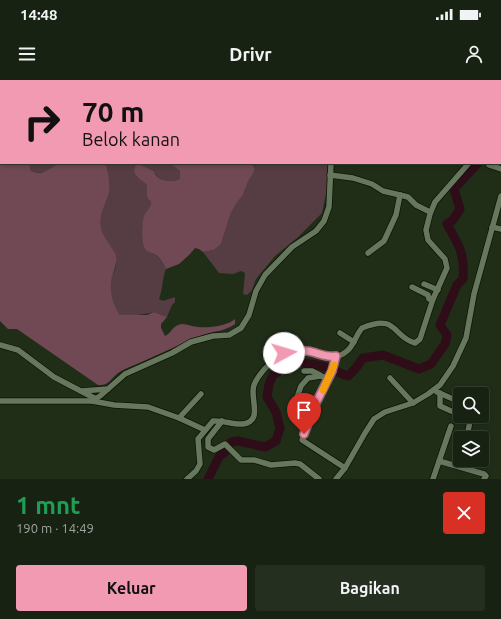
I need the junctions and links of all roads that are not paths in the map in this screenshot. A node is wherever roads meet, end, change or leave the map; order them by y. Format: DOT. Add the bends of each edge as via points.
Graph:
graph roads {
  1 [pos="331,164"];
  2 [pos="468,164"];
  3 [pos="489,165"];
  4 [pos="501,169"];
  5 [pos="330,175"];
  6 [pos="400,196"];
  7 [pos="501,196"];
  8 [pos="428,211"];
  9 [pos="498,212"];
  10 [pos="492,227"];
  11 [pos="501,229"];
  12 [pos="368,253"];
  13 [pos="424,284"];
  14 [pos="412,287"];
  15 [pos="436,288"];
  16 [pos="431,299"];
  17 [pos="340,333"];
  18 [pos="351,340"];
  19 [pos="0,345"];
  20 [pos="336,356"];
  21 [pos="304,371"];
  22 [pos="320,376"];
  23 [pos="328,378"];
  24 [pos="390,378"];
  25 [pos="108,389"];
  26 [pos="434,390"];
  27 [pos="80,391"];
  28 [pos="201,394"];
  29 [pos="440,394"];
  30 [pos="453,399"];
  31 [pos="94,400"];
  32 [pos="0,401"];
  33 [pos="413,403"];
  34 [pos="292,409"];
  35 [pos="453,412"];
  36 [pos="179,418"];
  37 [pos="222,421"];
  38 [pos="451,426"];
  39 [pos="201,428"];
  40 [pos="439,461"];
  41 [pos="345,468"];
  42 [pos="187,479"];
  43 [pos="320,479"];
  44 [pos="336,479"];
  45 [pos="433,479"];
  46 [pos="484,479"];
  1 -- 5 [label="street"];
  2 -- 8 [label="street"];
  3 -- 4 [label="street"];
  5 -- 6 [label="street" via="353,178"];
  5 -- 25 [label="street" via="329,207 324,221 316,231 292,247 265,275 241,328 229,335 191,342 125,374"];
  6 -- 8 [label="street" via="408,197"];
  6 -- 12 [label="street" via="396,215 384,241"];
  7 -- 9 [label="street"];
  8 -- 15 [label="street" via="428,240 442,255 447,266 445,275"];
  9 -- 10 [label="street"];
  10 -- 11 [label="street"];
  10 -- 26 [label="street" via="474,294 466,338 448,374"];
  13 -- 15 [label="street"];
  14 -- 16 [label="street"];
  15 -- 16 [label="street"];
  16 -- 18 [label="street" via="422,335 415,343 385,323 362,328"];
  17 -- 18 [label="street"];
  18 -- 20 [label="street" via="348,351"];
  19 -- 27 [label="street" via="18,350 54,377"];
  20 -- 23 [label="street"];
  20 -- 37 [label="street" via="323,356 301,350 284,353 273,361 254,384 252,393 255,412 252,419 243,424"];
  21 -- 22 [label="street" via="312,371"];
  22 -- 23 [label="street"];
  22 -- 34 [label="street" via="308,378 303,383"];
  23 -- 41 [label="street" via="302,441"];
  24 -- 33 [label="street"];
  25 -- 27 [label="street"];
  25 -- 31 [label="street"];
  26 -- 29 [label="street"];
  26 -- 33 [label="street"];
  27 -- 31 [label="street"];
  28 -- 36 [label="street"];
  29 -- 30 [label="street"];
  29 -- 35 [label="street" via="440,406"];
  31 -- 32 [label="street"];
  31 -- 36 [label="street" via="114,405 142,406"];
  33 -- 41 [label="street" via="385,412 374,419"];
  36 -- 39 [label="street"];
  37 -- 39 [label="street" via="213,421"];
  37 -- 43 [label="street" via="208,439 208,447 214,450 226,444 241,460 300,464"];
  38 -- 40 [label="street"];
  39 -- 42 [label="street" via="198,442 200,464"];
  40 -- 45 [label="street"];
  40 -- 46 [label="street" via="484,474"];
  41 -- 44 [label="street"];
}
